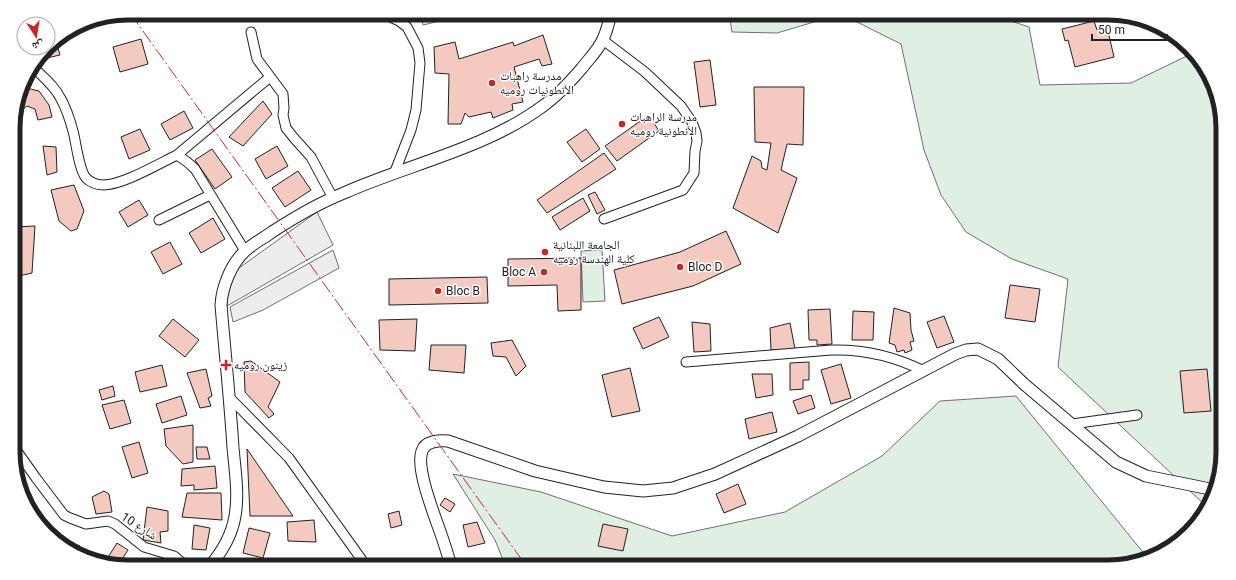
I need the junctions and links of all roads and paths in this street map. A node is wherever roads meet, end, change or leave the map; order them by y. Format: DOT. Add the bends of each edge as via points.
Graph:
graph roads {
  1 [pos="398,20"];
  2 [pos="609,20"];
  3 [pos="251,32"];
  4 [pos="603,40"];
  5 [pos="37,70"];
  6 [pos="270,77"];
  7 [pos="177,155"];
  8 [pos="394,174"];
  9 [pos="210,195"];
  10 [pos="333,198"];
  11 [pos="604,219"];
  12 [pos="159,220"];
  13 [pos="245,251"];
  14 [pos="686,362"];
  15 [pos="924,371"];
  16 [pos="229,397"];
  17 [pos="1137,415"];
  18 [pos="1072,424"];
  19 [pos="20,456"];
  20 [pos="1209,489"];
  21 [pos="179,560"];
  22 [pos="215,560"];
  23 [pos="362,560"];
  24 [pos="449,560"];
  1 -- 8 [label="street" via="407,27 418,48 420,63 416,110"];
  2 -- 4 [label="street"];
  3 -- 6 [label="street" via="257,59"];
  4 -- 8 [label="street" via="575,76 530,115 464,147"];
  4 -- 11 [label="street" via="645,72 681,106 692,122 697,141 694,174 683,190"];
  5 -- 7 [label="street" via="53,86 61,99 86,177 94,183 103,185 121,181"];
  6 -- 7 [label="street"];
  6 -- 10 [label="street" via="283,94 282,115 286,128 311,157"];
  7 -- 9 [label="street" via="192,166"];
  8 -- 10 [label="street"];
  9 -- 12 [label="street"];
  9 -- 13 [label="street"];
  10 -- 13 [label="street" via="283,225"];
  13 -- 16 [label="street" via="225,281 222,293 223,339"];
  14 -- 15 [label="street" via="847,350 894,358"];
  15 -- 18 [label="street" via="954,354 978,349 998,359"];
  15 -- 24 [label="street" via="798,436 715,474 673,488 642,491 604,487 535,471 448,441 440,440 426,445 420,458 423,483"];
  16 -- 22 [label="street" via="237,494 232,527"];
  16 -- 23 [label="street" via="289,458"];
  17 -- 18 [label="street"];
  18 -- 20 [label="street" via="1116,462 1146,476"];
  19 -- 21 [label="street, شارع 10" via="64,515 86,524 108,521 144,547 174,556"];
}
